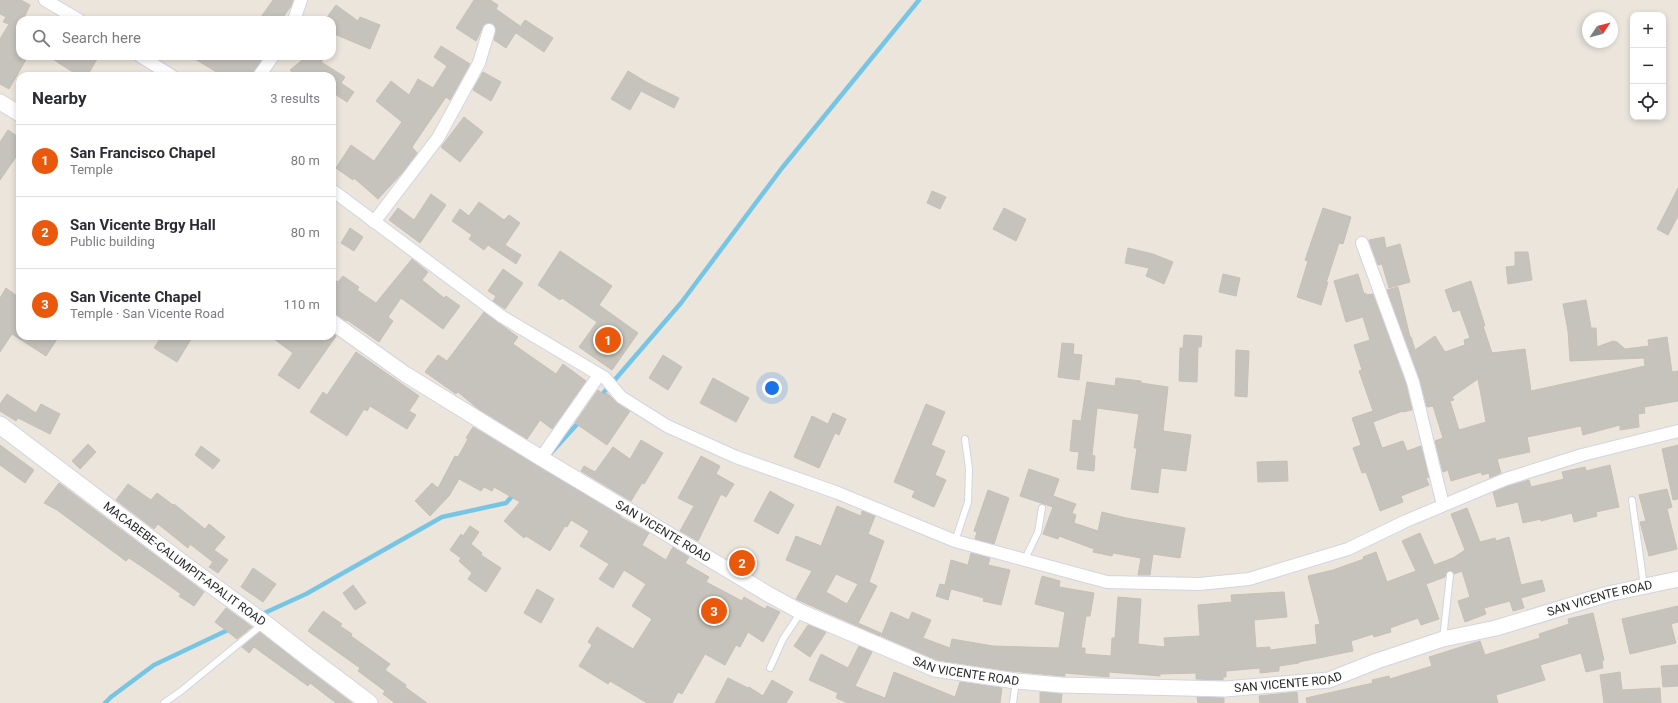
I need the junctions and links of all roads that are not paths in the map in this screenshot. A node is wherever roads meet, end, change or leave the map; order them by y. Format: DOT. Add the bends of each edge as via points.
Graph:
graph roads {
  1 [pos="45,0"];
  2 [pos="301,0"];
  3 [pos="72,16"];
  4 [pos="295,16"];
  5 [pos="489,30"];
  6 [pos="146,60"];
  7 [pos="271,60"];
  8 [pos="166,72"];
  9 [pos="263,72"];
  10 [pos="0,102"];
  11 [pos="16,112"];
  12 [pos="336,193"];
  13 [pos="374,222"];
  14 [pos="1362,243"];
  15 [pos="336,325"];
  16 [pos="602,376"];
  17 [pos="0,425"];
  18 [pos="1678,432"];
  19 [pos="965,438"];
  20 [pos="546,461"];
  21 [pos="1632,500"];
  22 [pos="1443,505"];
  23 [pos="1042,508"];
  24 [pos="955,541"];
  25 [pos="1025,559"];
  26 [pos="1450,575"];
  27 [pos="1678,579"];
  28 [pos="1644,586"];
  29 [pos="801,612"];
  30 [pos="264,622"];
  31 [pos="1442,639"];
  32 [pos="770,668"];
  33 [pos="1016,681"];
  34 [pos="164,703"];
  35 [pos="368,703"];
  36 [pos="1013,703"];
  1 -- 3 [label="street"];
  2 -- 4 [label="street"];
  5 -- 13 [label="street" via="479,63 438,138"];
  6 -- 8 [label="street"];
  7 -- 9 [label="street"];
  10 -- 11 [label="street"];
  12 -- 13 [label="street"];
  13 -- 16 [label="street" via="501,316"];
  14 -- 22 [label="street" via="1414,382"];
  15 -- 20 [label="street, SAN VICENTE ROAD" via="405,374"];
  16 -- 20 [label="street"];
  16 -- 24 [label="street" via="621,397 667,426 736,457 838,493"];
  17 -- 30 [label="main road, MACABEBE-CALUMPIT-APALIT ROAD"];
  18 -- 22 [label="street" via="1582,455 1506,479"];
  19 -- 24 [label="lane" via="969,469 968,502"];
  20 -- 29 [label="street, SAN VICENTE ROAD"];
  21 -- 28 [label="lane"];
  22 -- 25 [label="street" via="1348,549 1249,580 1200,584 1107,582"];
  23 -- 25 [label="lane" via="1038,532"];
  24 -- 25 [label="street"];
  26 -- 31 [label="lane"];
  27 -- 28 [label="street, SAN VICENTE ROAD"];
  28 -- 31 [label="street, SAN VICENTE ROAD" via="1608,594 1496,628"];
  29 -- 32 [label="lane" via="783,639"];
  29 -- 33 [label="street, SAN VICENTE ROAD" via="935,669"];
  30 -- 34 [label="lane" via="181,692"];
  30 -- 35 [label="main road, MACABEBE-CALUMPIT-APALIT ROAD"];
  31 -- 33 [label="street, SAN VICENTE ROAD" via="1329,680 1225,689"];
  33 -- 36 [label="lane"];
}
